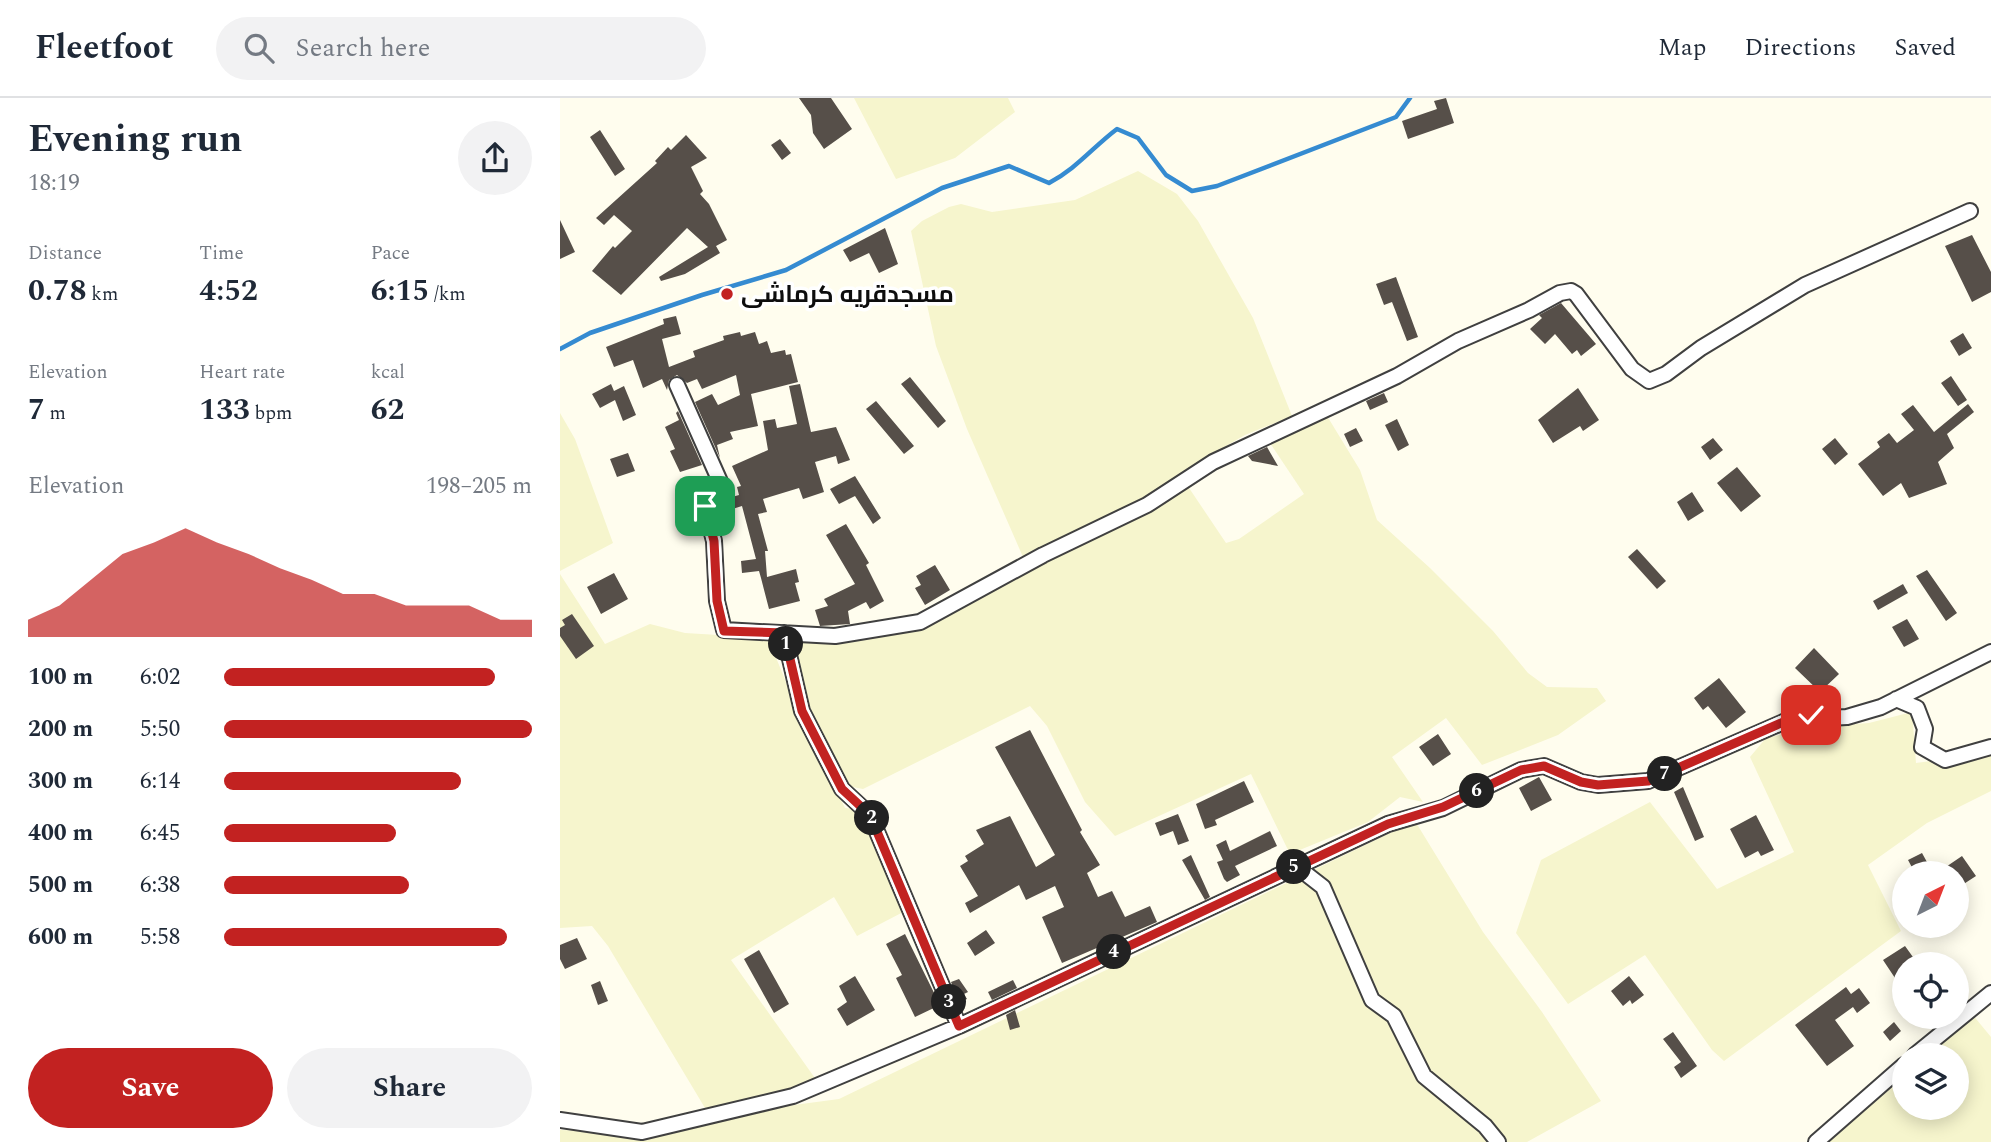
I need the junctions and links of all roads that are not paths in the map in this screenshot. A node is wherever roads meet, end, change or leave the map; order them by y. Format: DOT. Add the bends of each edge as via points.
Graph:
graph roads {
  1 [pos="1970,211"];
  2 [pos="677,385"];
  3 [pos="784,633"];
  4 [pos="1991,652"];
  5 [pos="1896,699"];
  6 [pos="1991,747"];
  7 [pos="1296,866"];
  8 [pos="1991,993"];
  9 [pos="959,1026"];
  10 [pos="1930,1043"];
  11 [pos="1892,1076"];
  12 [pos="560,1120"];
  13 [pos="1498,1142"];
  14 [pos="1816,1142"];
  1 -- 3 [label="street" via="1805,285 1649,381 1632,369 1576,294 1560,293 1213,462 1147,505 920,622 835,636"];
  2 -- 3 [label="street" via="722,486 705,506 714,541 717,601 724,631"];
  3 -- 9 [label="street" via="802,711 842,789 870,815"];
  4 -- 5 [label="street"];
  5 -- 6 [label="street" via="1917,708 1925,729 1922,747 1945,760"];
  5 -- 7 [label="street" via="1847,717 1811,715 1788,720 1648,781 1598,785 1544,766 1521,770"];
  7 -- 9 [label="street"];
  7 -- 13 [label="street" via="1323,887 1371,1000 1394,1016 1424,1076"];
  8 -- 10 [label="street"];
  9 -- 12 [label="street" via="793,1096 671,1126 642,1132"];
  11 -- 14 [label="street"];
}
